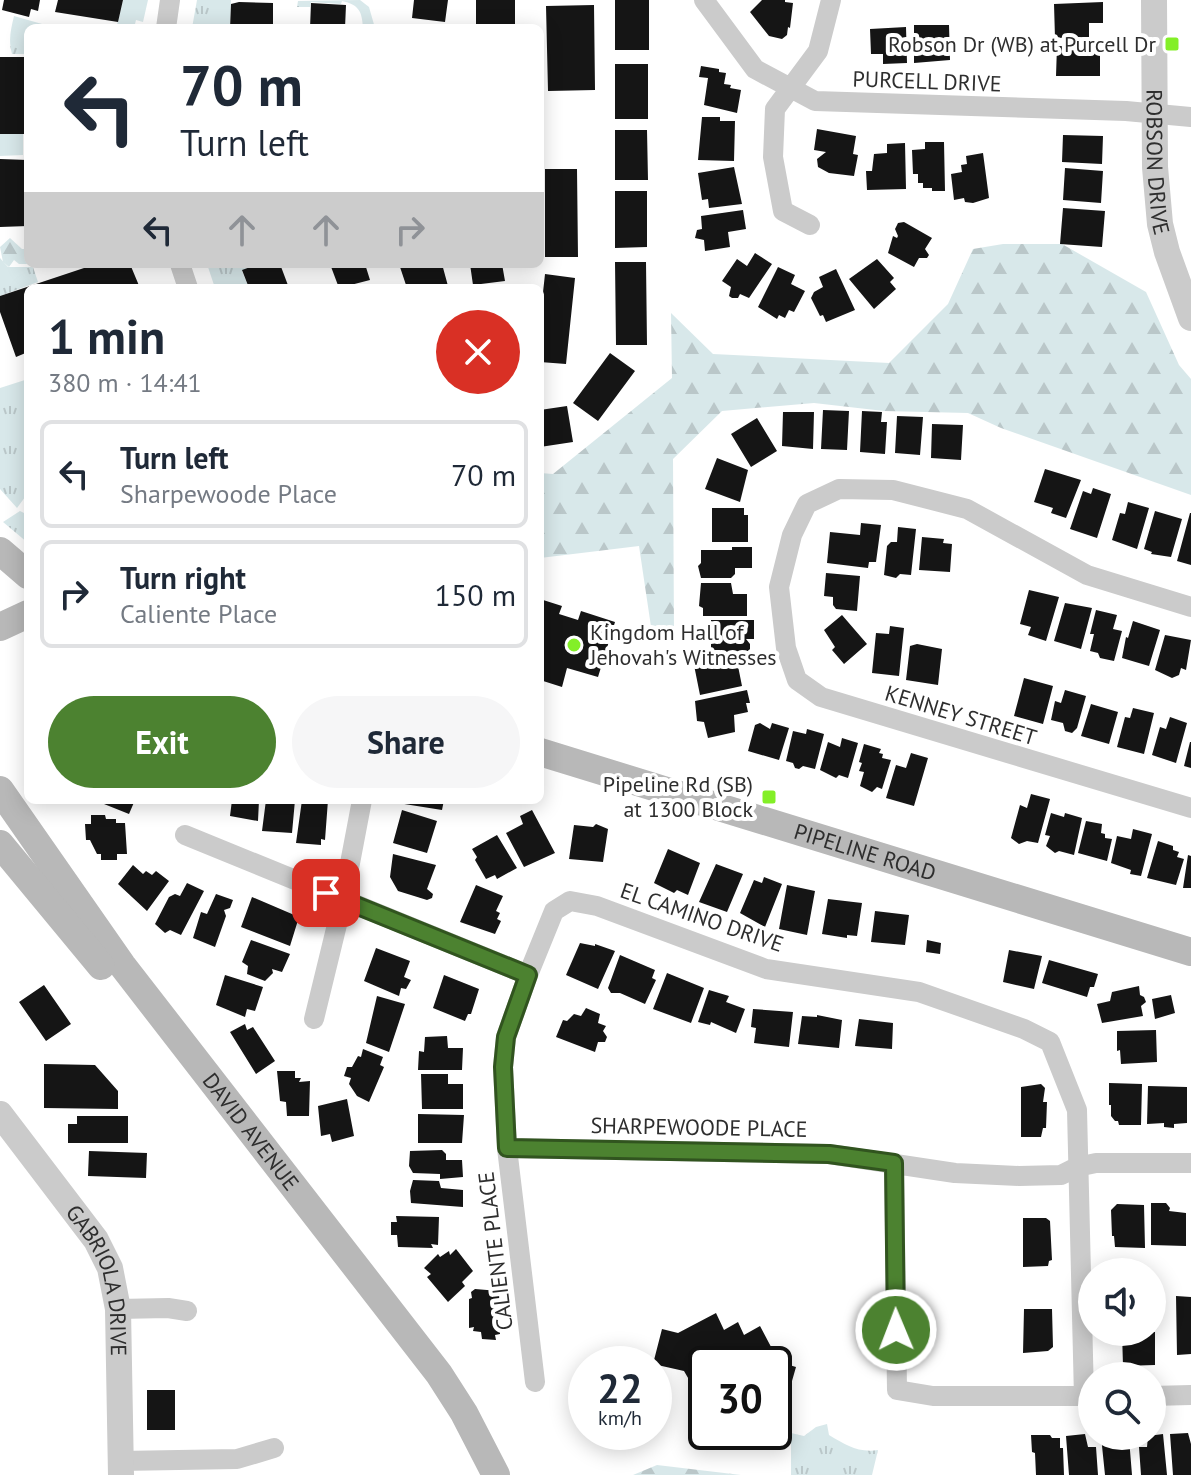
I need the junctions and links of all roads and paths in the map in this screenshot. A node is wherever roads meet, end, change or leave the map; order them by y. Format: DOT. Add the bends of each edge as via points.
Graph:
graph roads {
  1 [pos="170,0"];
  2 [pos="704,0"];
  3 [pos="831,0"];
  4 [pos="1154,0"];
  5 [pos="167,24"];
  6 [pos="790,88"];
  7 [pos="1156,113"];
  8 [pos="1191,117"];
  9 [pos="810,225"];
  10 [pos="1191,318"];
  11 [pos="0,551"];
  12 [pos="24,572"];
  13 [pos="0,579"];
  14 [pos="24,585"];
  15 [pos="0,603"];
  16 [pos="1191,607"];
  17 [pos="24,612"];
  18 [pos="24,615"];
  19 [pos="0,627"];
  20 [pos="544,753"];
  21 [pos="0,790"];
  22 [pos="361,804"];
  23 [pos="1191,808"];
  24 [pos="185,835"];
  25 [pos="0,844"];
  26 [pos="343,900"];
  27 [pos="1191,952"];
  28 [pos="528,975"];
  29 [pos="314,1019"];
  30 [pos="0,1114"];
  31 [pos="507,1148"];
  32 [pos="894,1163"];
  33 [pos="1191,1163"];
  34 [pos="1077,1167"];
  35 [pos="118,1309"];
  36 [pos="187,1311"];
  37 [pos="1086,1362"];
  38 [pos="535,1382"];
  39 [pos="1191,1395"];
  40 [pos="1078,1396"];
  41 [pos="1166,1396"];
  42 [pos="274,1448"];
  43 [pos="120,1468"];
  44 [pos="476,1475"];
  45 [pos="496,1475"];
  1 -- 5 [label="street"];
  2 -- 6 [label="street, PURCELL DRIVE" via="755,69"];
  3 -- 6 [label="street" via="818,51"];
  4 -- 7 [label="street, ROBSON DRIVE"];
  6 -- 7 [label="street, PURCELL DRIVE" via="815,101"];
  6 -- 9 [label="street" via="775,109 773,157 783,211"];
  7 -- 8 [label="street, PURCELL DRIVE"];
  7 -- 10 [label="street, ROBSON DRIVE" via="1160,224"];
  11 -- 12 [label="main road"];
  13 -- 14 [label="main road"];
  15 -- 17 [label="main road"];
  16 -- 23 [label="street, KENNEY STREET" via="1087,575 967,509 893,490 839,489 807,504 792,535 779,587 786,648 797,680 821,697"];
  18 -- 19 [label="main road"];
  20 -- 27 [label="main road, PIPELINE ROAD"];
  21 -- 45 [label="main road, DAVID AVENUE" via="122,965 418,1344 464,1413"];
  22 -- 26 [label="street"];
  24 -- 26 [label="street"];
  25 -- 44 [label="main road, DAVID AVENUE" via="395,1345 451,1426"];
  26 -- 28 [label="street"];
  26 -- 29 [label="street"];
  28 -- 31 [label="street, CALIENTE PLACE" via="506,1037"];
  28 -- 34 [label="street, EL CAMINO DRIVE" via="554,911 570,901 597,906 766,969 919,992 987,1015 1050,1042 1077,1110"];
  30 -- 35 [label="street, GABRIOLA DRIVE" via="96,1240 110,1268"];
  31 -- 32 [label="street, SHARPEWOODE PLACE" via="829,1154"];
  31 -- 38 [label="street, CALIENTE PLACE"];
  32 -- 34 [label="street, SHARPEWOODE PLACE" via="1019,1176 1061,1175"];
  32 -- 40 [label="street, EL CAMINO DRIVE" via="897,1390 933,1396"];
  33 -- 34 [label="street, SHARPEWOODE PLACE"];
  34 -- 37 [label="street, EL CAMINO DRIVE"];
  35 -- 36 [label="street"];
  35 -- 43 [label="street, GABRIOLA DRIVE"];
  39 -- 41 [label="street"];
  42 -- 43 [label="street" via="237,1459"];
}
